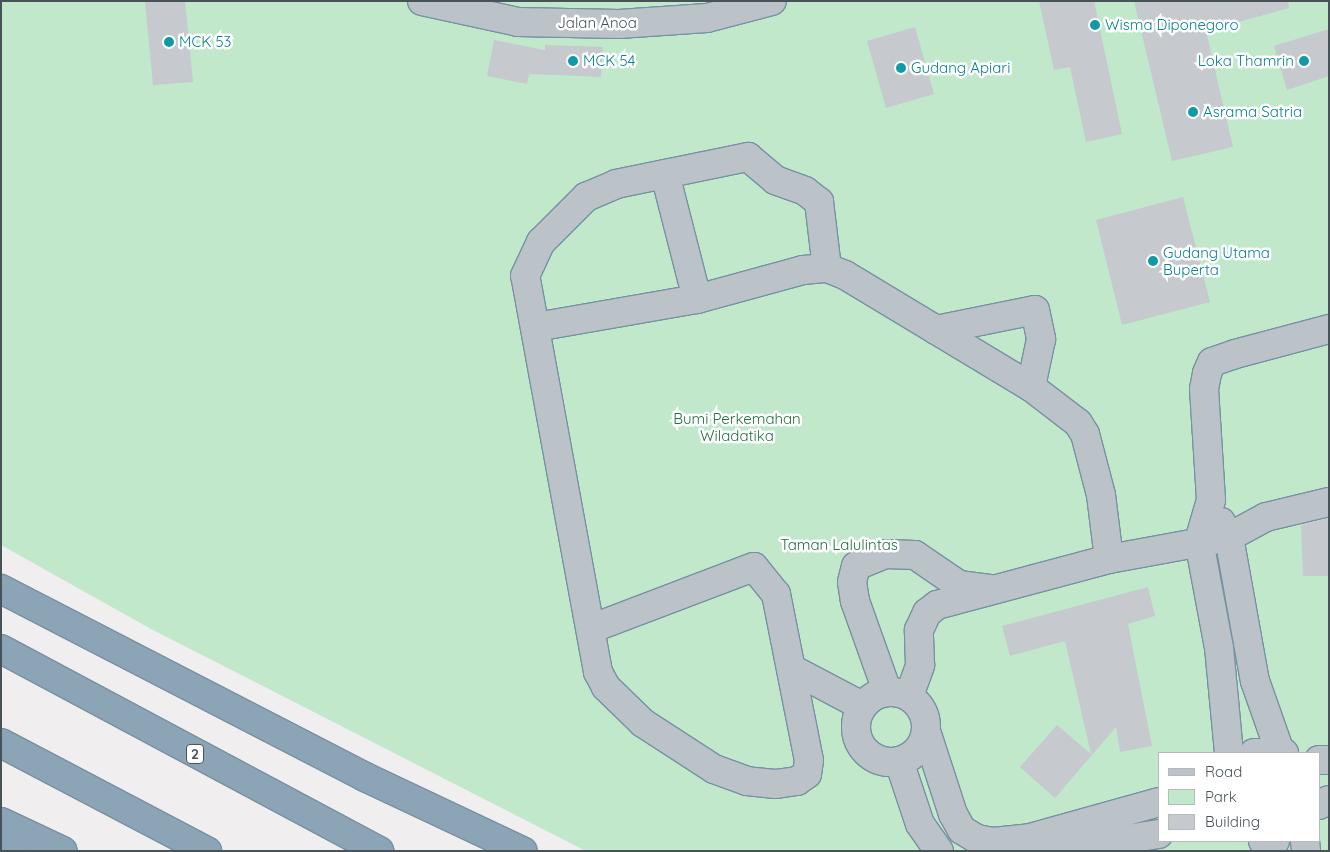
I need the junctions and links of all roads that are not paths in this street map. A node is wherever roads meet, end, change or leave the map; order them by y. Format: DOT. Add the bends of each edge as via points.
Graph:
graph roads {
  1 [pos="422,1"];
  2 [pos="772,1"];
  3 [pos="665,174"];
  4 [pos="827,268"];
  5 [pos="697,299"];
  6 [pos="536,327"];
  7 [pos="1329,329"];
  8 [pos="936,330"];
  9 [pos="1031,387"];
  10 [pos="1211,500"];
  11 [pos="1329,502"];
  12 [pos="1229,537"];
  13 [pos="1199,541"];
  14 [pos="1109,559"];
  15 [pos="1,588"];
  16 [pos="994,590"];
  17 [pos="593,628"];
  18 [pos="1,648"];
  19 [pos="792,669"];
  20 [pos="898,693"];
  21 [pos="862,706"];
  22 [pos="926,731"];
  23 [pos="1,743"];
  24 [pos="1229,752"];
  25 [pos="1273,752"];
  26 [pos="899,761"];
  27 [pos="1158,802"];
  28 [pos="1,822"];
  29 [pos="1158,834"];
  30 [pos="1,843"];
  31 [pos="12,851"];
  32 [pos="63,851"];
  33 [pos="207,851"];
  34 [pos="380,851"];
  35 [pos="522,851"];
  36 [pos="939,851"];
  37 [pos="1050,851"];
  1 -- 2 [label="street, Jalan Anoa" via="518,22 619,24 706,18"];
  3 -- 4 [label="street" via="752,159 775,180 805,191 819,202"];
  3 -- 5 [label="street"];
  3 -- 6 [label="street" via="616,184 586,197 541,242 525,276"];
  4 -- 5 [label="street" via="759,280"];
  4 -- 8 [label="street" via="872,288"];
  5 -- 6 [label="street"];
  6 -- 17 [label="street"];
  7 -- 10 [label="street" via="1212,362 1204,388"];
  8 -- 9 [label="street"];
  8 -- 9 [label="street" via="1035,310 1041,339"];
  9 -- 14 [label="street" via="1069,414 1085,434 1101,495"];
  10 -- 12 [label="street"];
  10 -- 13 [label="street"];
  11 -- 12 [label="street" via="1266,517"];
  12 -- 13 [label="street"];
  12 -- 25 [label="street" via="1255,681"];
  13 -- 14 [label="street"];
  13 -- 24 [label="street" via="1219,648"];
  14 -- 16 [label="street"];
  15 -- 35 [label="highway" via="365,777"];
  16 -- 20 [label="street" via="937,605 927,613 917,638 920,666"];
  16 -- 20 [label="street" via="959,585 915,555 885,554 856,566 855,601"];
  17 -- 19 [label="street" via="628,618 742,568 754,567 776,594"];
  17 -- 19 [label="street" via="598,672 613,698 698,760 747,781 797,781 807,774 809,760"];
  18 -- 34 [label="highway, 2"];
  19 -- 21 [label="street"];
  20 -- 21 [label="street"];
  20 -- 22 [label="street" via="923,711"];
  21 -- 26 [label="street" via="855,729 865,752 875,759"];
  22 -- 26 [label="street" via="917,751"];
  22 -- 27 [label="street" via="953,814 962,830 977,839 993,842 1030,838"];
  23 -- 33 [label="highway"];
  26 -- 36 [label="street" via="920,824"];
  28 -- 32 [label="highway"];
  29 -- 37 [label="street"];
  30 -- 31 [label="highway"];
}
